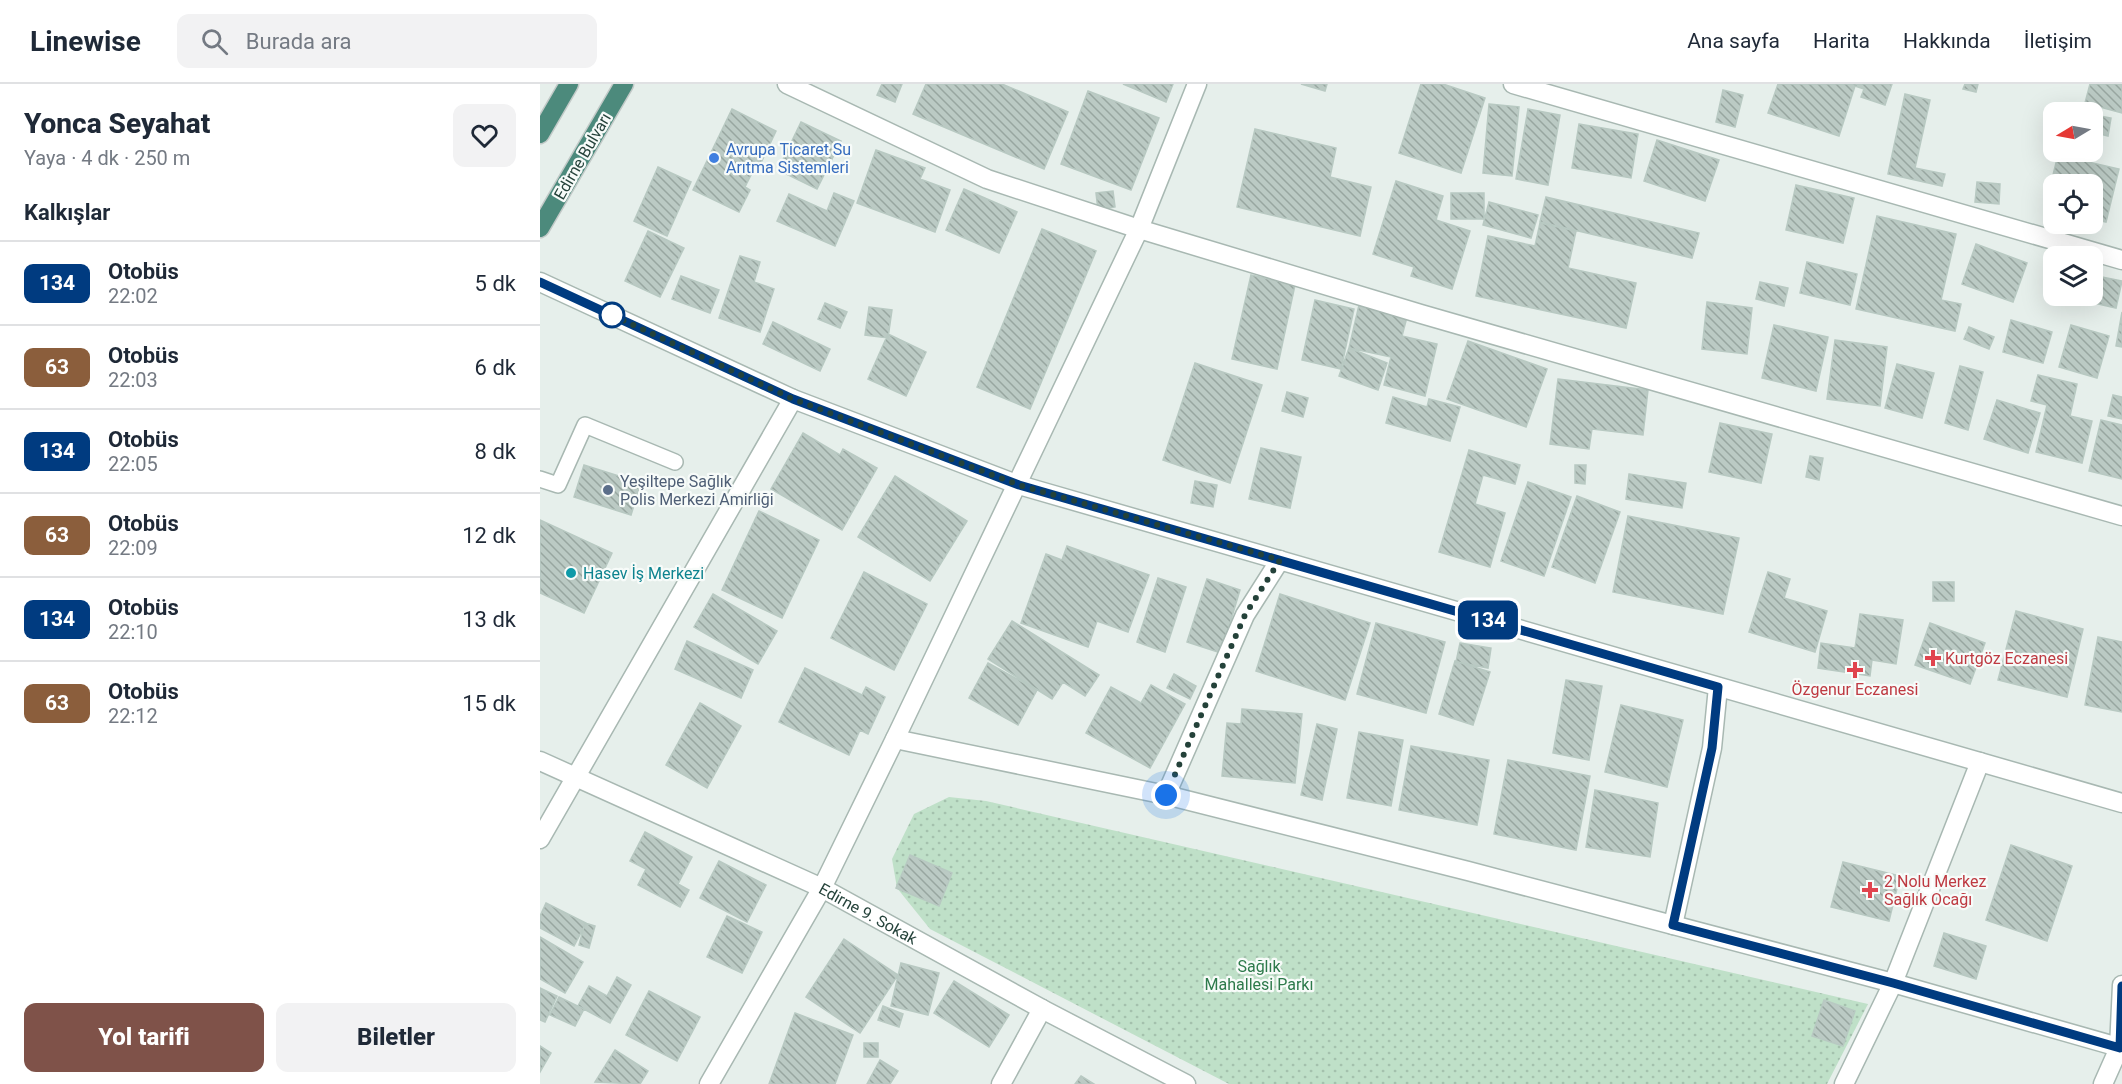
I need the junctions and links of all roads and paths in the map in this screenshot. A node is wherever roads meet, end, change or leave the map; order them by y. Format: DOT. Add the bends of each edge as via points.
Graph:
graph roads {
  1 [pos="569,84"];
  2 [pos="624,84"];
  3 [pos="787,84"];
  4 [pos="1197,84"];
  5 [pos="1513,84"];
  6 [pos="540,134"];
  7 [pos="540,228"];
  8 [pos="1139,229"];
  9 [pos="2122,260"];
  10 [pos="540,282"];
  11 [pos="793,399"];
  12 [pos="675,462"];
  13 [pos="540,479"];
  14 [pos="1019,485"];
  15 [pos="2122,516"];
  16 [pos="1280,560"];
  17 [pos="1718,687"];
  18 [pos="895,739"];
  19 [pos="540,761"];
  20 [pos="1980,762"];
  21 [pos="574,778"];
  22 [pos="1166,795"];
  23 [pos="2122,803"];
  24 [pos="540,839"];
  25 [pos="822,888"];
  26 [pos="1673,925"];
  27 [pos="1893,983"];
  28 [pos="2122,987"];
  29 [pos="1042,1009"];
  30 [pos="2121,1048"];
  31 [pos="709,1084"];
  32 [pos="1001,1084"];
  33 [pos="1186,1084"];
  34 [pos="1844,1084"];
  35 [pos="2103,1084"];
  1 -- 6 [label="highway"];
  2 -- 7 [label="highway, Edirne Bulvarı"];
  3 -- 8 [label="street" via="987,179"];
  4 -- 8 [label="street"];
  5 -- 9 [label="street"];
  8 -- 14 [label="street"];
  8 -- 15 [label="street"];
  10 -- 11 [label="street"];
  11 -- 14 [label="street"];
  11 -- 21 [label="street"];
  12 -- 13 [label="lane" via="585,425 558,485"];
  14 -- 16 [label="street"];
  14 -- 18 [label="street"];
  16 -- 17 [label="street"];
  16 -- 22 [label="street" via="1245,615"];
  17 -- 20 [label="street"];
  17 -- 26 [label="street" via="1712,748"];
  18 -- 22 [label="street"];
  18 -- 25 [label="street"];
  19 -- 21 [label="street, Edirne 9. Sokak"];
  20 -- 23 [label="street"];
  20 -- 27 [label="street"];
  21 -- 24 [label="street"];
  21 -- 25 [label="street, Edirne 9. Sokak"];
  22 -- 26 [label="street"];
  25 -- 29 [label="street, Edirne 9. Sokak"];
  25 -- 31 [label="street"];
  26 -- 27 [label="street"];
  27 -- 30 [label="street"];
  27 -- 34 [label="street"];
  28 -- 30 [label="street"];
  29 -- 32 [label="street"];
  29 -- 33 [label="street, Edirne 9. Sokak"];
  30 -- 35 [label="street"];
}
